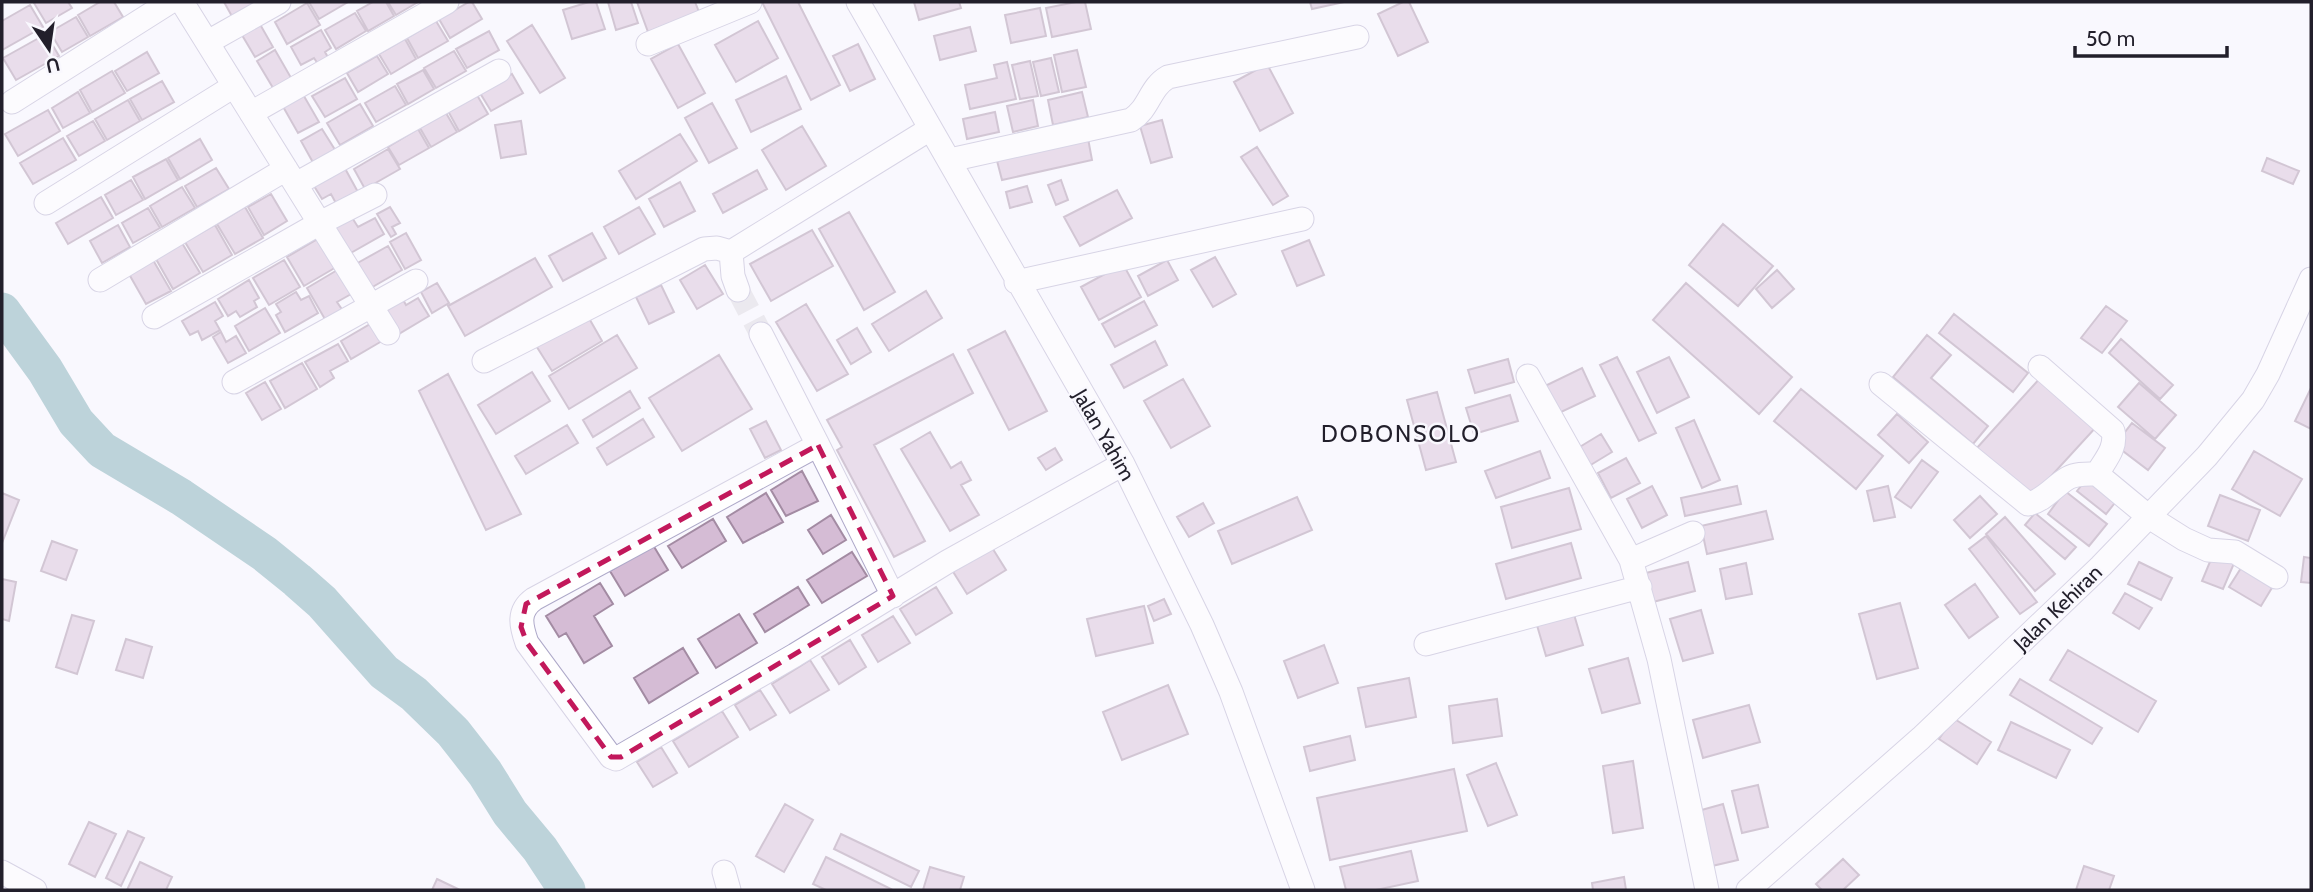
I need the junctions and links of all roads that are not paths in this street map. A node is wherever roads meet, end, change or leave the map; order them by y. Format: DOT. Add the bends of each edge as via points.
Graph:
graph roads {
  1 [pos="170,2"];
  2 [pos="182,2"];
  3 [pos="279,2"];
  4 [pos="447,2"];
  5 [pos="750,2"];
  6 [pos="858,2"];
  7 [pos="1357,37"];
  8 [pos="208,42"];
  9 [pos="648,44"];
  10 [pos="499,71"];
  11 [pos="234,86"];
  12 [pos="12,102"];
  13 [pos="251,113"];
  14 [pos="930,129"];
  15 [pos="950,160"];
  16 [pos="291,177"];
  17 [pos="375,195"];
  18 [pos="46,203"];
  19 [pos="1302,219"];
  20 [pos="320,223"];
  21 [pos="731,252"];
  22 [pos="2311,279"];
  23 [pos="100,280"];
  24 [pos="416,281"];
  25 [pos="1016,282"];
  26 [pos="738,290"];
  27 [pos="370,304"];
  28 [pos="155,317"];
  29 [pos="388,333"];
  30 [pos="761,334"];
  31 [pos="484,362"];
  32 [pos="2040,367"];
  33 [pos="1528,376"];
  34 [pos="234,382"];
  35 [pos="1881,384"];
  36 [pos="818,445"];
  37 [pos="1123,464"];
  38 [pos="2097,474"];
  39 [pos="2149,517"];
  40 [pos="1693,533"];
  41 [pos="1630,560"];
  42 [pos="2276,577"];
  43 [pos="1640,587"];
  44 [pos="893,596"];
  45 [pos="1426,644"];
  46 [pos="2,872"];
  47 [pos="36,890"];
  48 [pos="1303,890"];
  49 [pos="1707,890"];
  50 [pos="1748,890"];
  1 -- 12 [label="street"];
  2 -- 8 [label="street"];
  3 -- 8 [label="street"];
  4 -- 13 [label="street"];
  5 -- 9 [label="street"];
  6 -- 14 [label="street, Jalan Yahim"];
  7 -- 15 [label="street" via="1168,77 1158,83 1146,107 1131,120"];
  8 -- 11 [label="street"];
  10 -- 16 [label="street"];
  11 -- 13 [label="street"];
  11 -- 18 [label="street"];
  13 -- 16 [label="street"];
  14 -- 15 [label="street, Jalan Yahim"];
  14 -- 21 [label="street"];
  15 -- 25 [label="street, Jalan Yahim"];
  16 -- 20 [label="street"];
  16 -- 23 [label="street"];
  17 -- 20 [label="street"];
  19 -- 25 [label="street"];
  20 -- 27 [label="street"];
  20 -- 28 [label="street"];
  21 -- 26 [label="street"];
  21 -- 31 [label="street" via="704,249"];
  22 -- 39 [label="street, Jalan Kehiran" via="2253,400"];
  24 -- 27 [label="street"];
  25 -- 37 [label="street, Jalan Yahim"];
  27 -- 29 [label="street"];
  27 -- 34 [label="street"];
  30 -- 36 [label="street"];
  32 -- 38 [label="street" via="2113,431 2113,449"];
  33 -- 41 [label="street"];
  35 -- 38 [label="street" via="2028,504 2036,503 2069,477"];
  36 -- 44 [label="street"];
  36 -- 44 [label="street" via="526,604 521,627 527,643 616,759"];
  37 -- 44 [label="street"];
  37 -- 48 [label="street, Jalan Yahim" via="1231,692"];
  38 -- 39 [label="street"];
  39 -- 42 [label="street" via="2201,548 2235,552"];
  39 -- 50 [label="street, Jalan Kehiran" via="1921,738"];
  40 -- 41 [label="street"];
  41 -- 43 [label="street"];
  43 -- 45 [label="street"];
  43 -- 49 [label="street"];
  46 -- 47 [label="street"];
}
